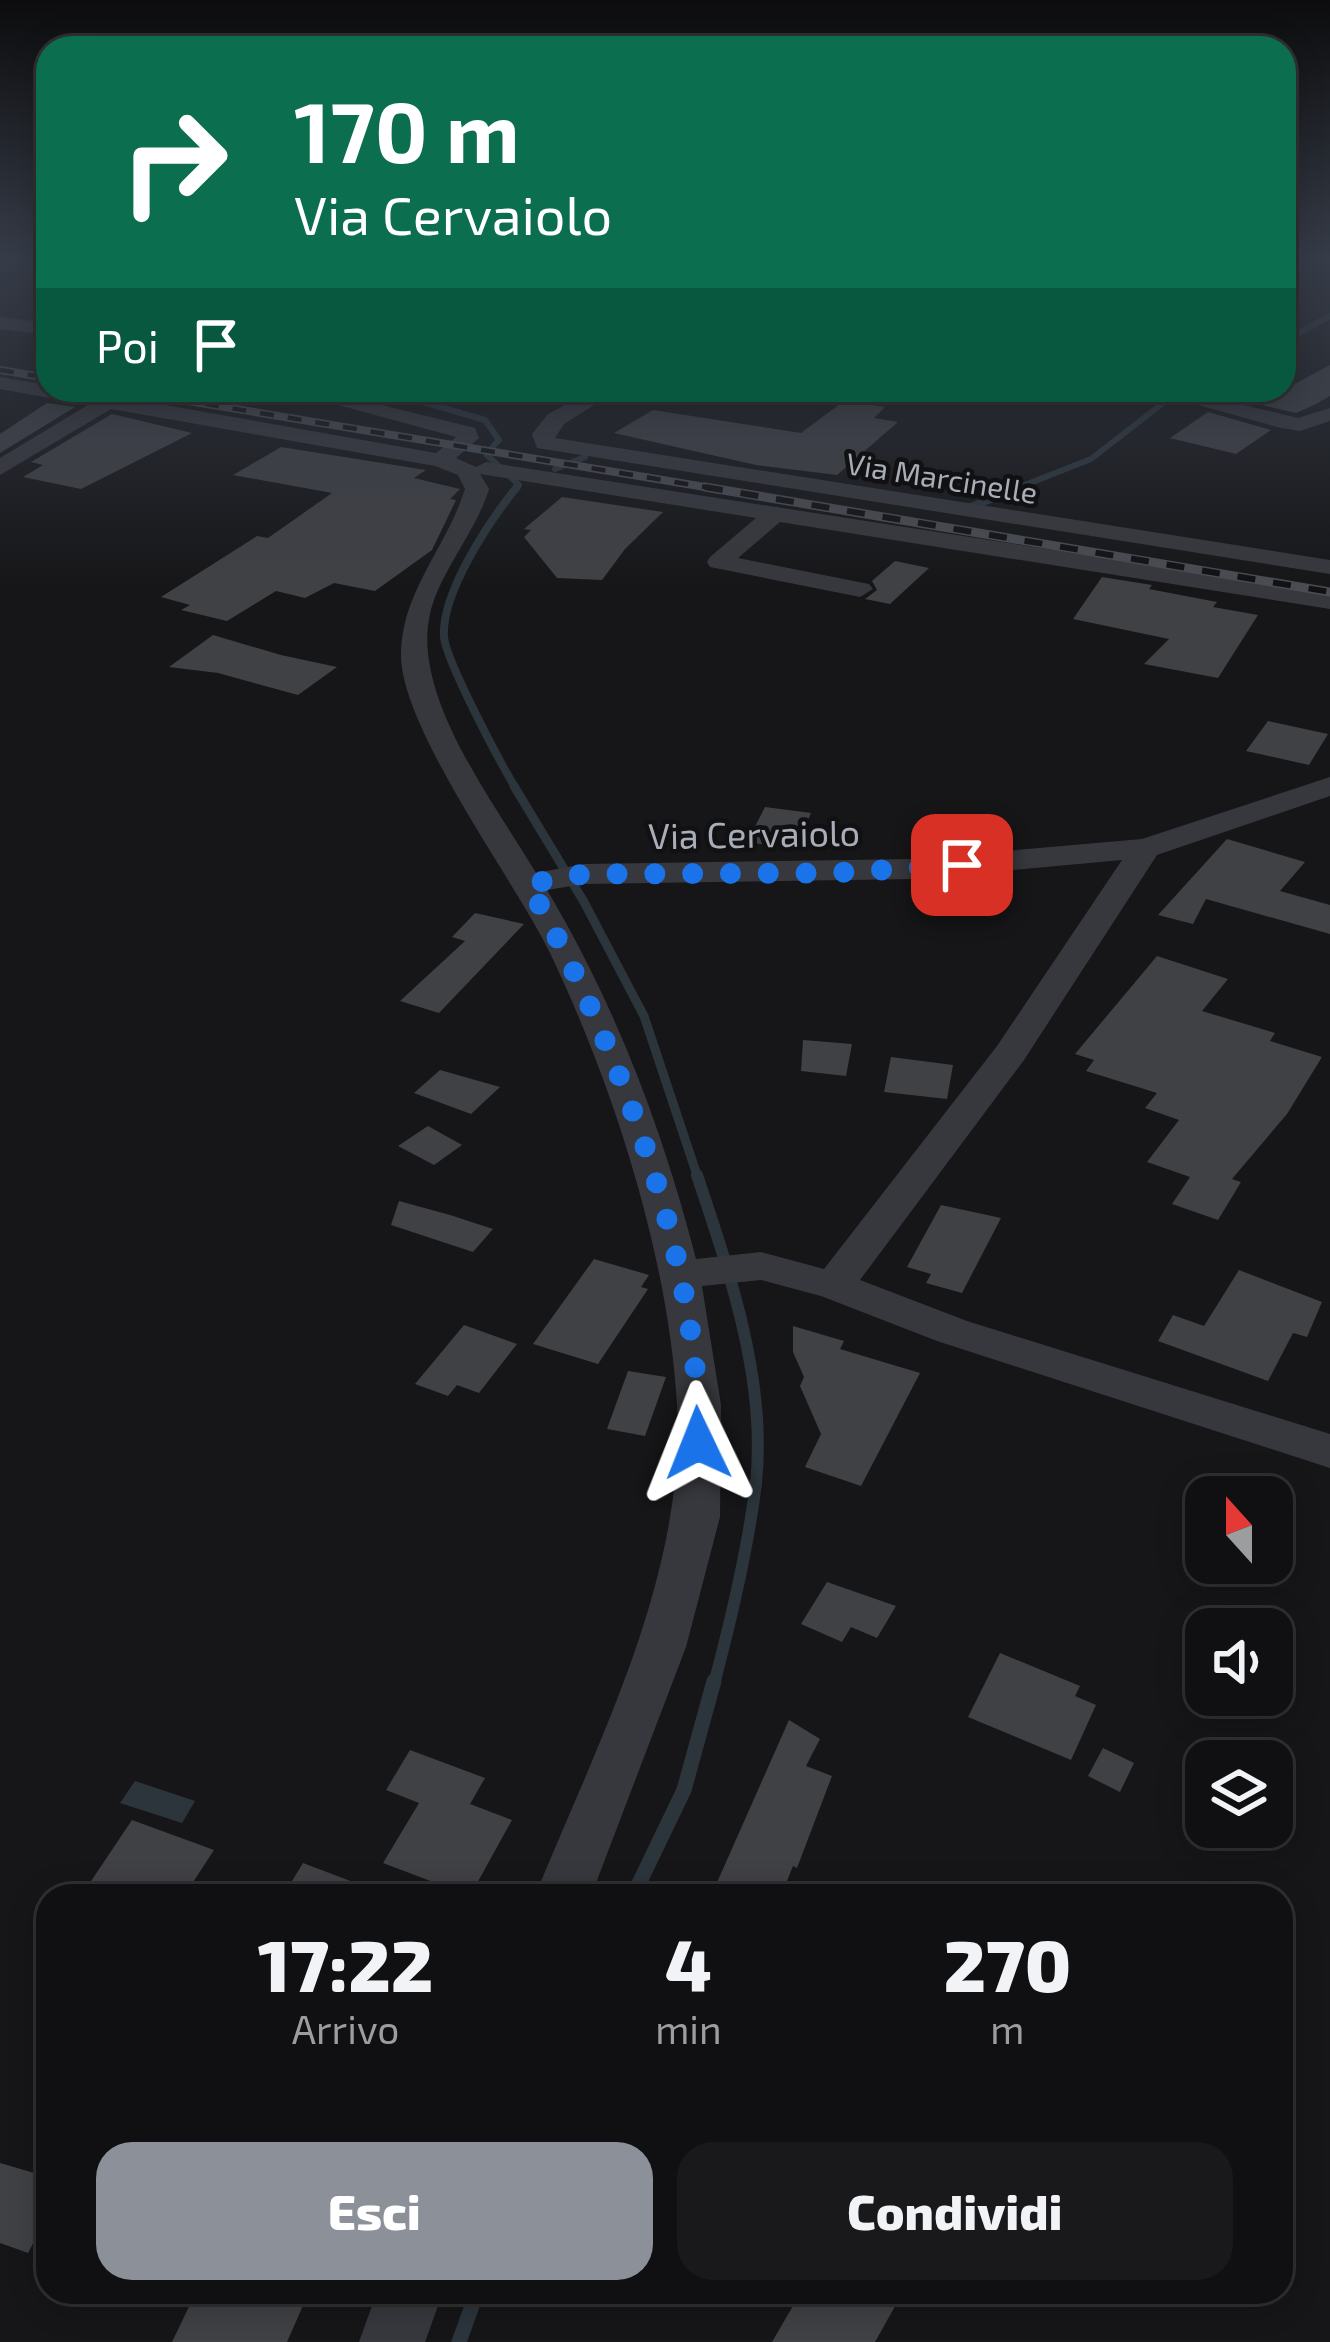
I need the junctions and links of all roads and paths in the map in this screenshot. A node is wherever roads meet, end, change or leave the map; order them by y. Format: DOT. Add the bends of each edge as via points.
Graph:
graph roads {
  1 [pos="0,383"];
  2 [pos="36,389"];
  3 [pos="107,402"];
  4 [pos="115,402"];
  5 [pos="347,402"];
  6 [pos="586,402"];
  7 [pos="1202,402"];
  8 [pos="1330,414"];
  9 [pos="545,443"];
  10 [pos="440,460"];
  11 [pos="520,466"];
  12 [pos="0,468"];
  13 [pos="476,476"];
  14 [pos="773,516"];
  15 [pos="1330,567"];
  16 [pos="860,589"];
  17 [pos="1330,601"];
  18 [pos="1330,786"];
  19 [pos="1145,848"];
  20 [pos="536,883"];
  21 [pos="688,1273"];
  22 [pos="834,1285"];
  23 [pos="1330,1451"];
  24 [pos="568,1884"];
  25 [pos="406,2304"];
  26 [pos="392,2342"];
  1 -- 2 [label="street"];
  3 -- 12 [label="street"];
  4 -- 10 [label="street"];
  5 -- 10 [label="street" via="467,433"];
  6 -- 9 [label="street" via="556,419"];
  7 -- 8 [label="street" via="1300,425"];
  9 -- 11 [label="street"];
  9 -- 15 [label="street, Via Marcinelle"];
  10 -- 13 [label="street"];
  11 -- 13 [label="street"];
  11 -- 14 [label="street"];
  13 -- 20 [label="street" via="470,512 417,612 414,660 447,748"];
  14 -- 16 [label="street" via="719,562"];
  14 -- 17 [label="street"];
  18 -- 19 [label="street, Via Cervaiolo"];
  19 -- 20 [label="street, Via Cervaiolo" via="830,873 584,874"];
  19 -- 22 [label="street" via="1011,1052"];
  20 -- 21 [label="street" via="650,1156"];
  21 -- 22 [label="street" via="760,1266"];
  21 -- 24 [label="street" via="699,1406 696,1517 662,1648"];
  22 -- 23 [label="street" via="952,1331"];
  25 -- 26 [label="street"];
}
